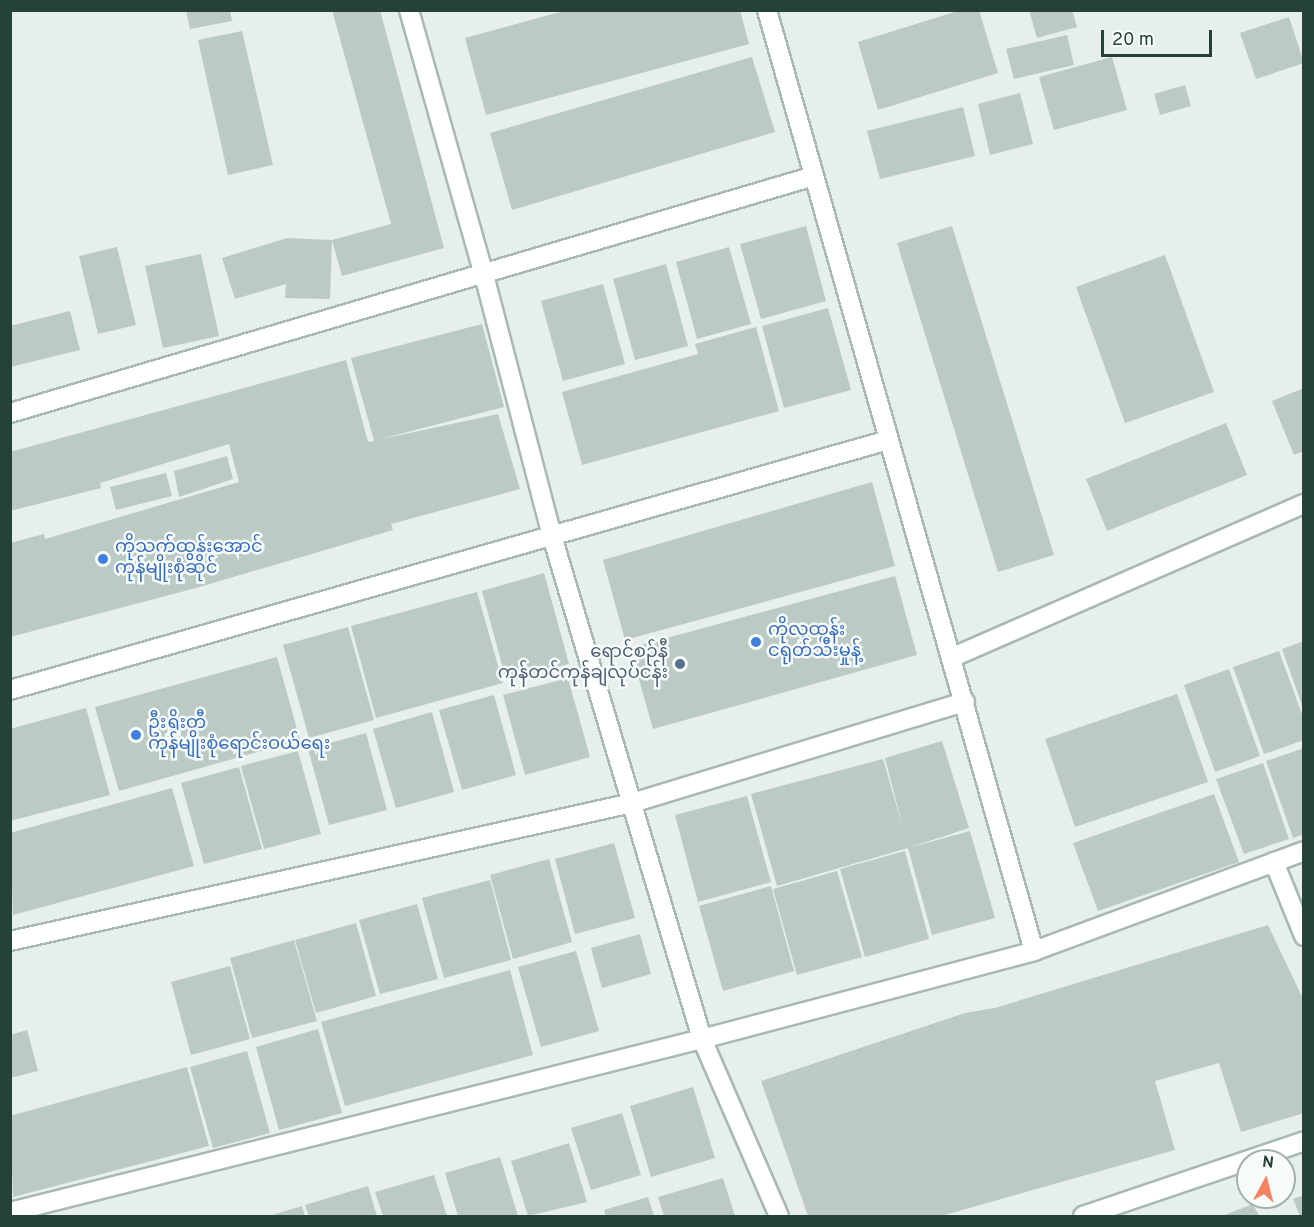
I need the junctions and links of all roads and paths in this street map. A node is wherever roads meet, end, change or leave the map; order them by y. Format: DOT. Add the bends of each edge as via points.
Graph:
graph roads {
  1 [pos="409,10"];
  2 [pos="767,10"];
  3 [pos="814,176"];
  4 [pos="484,275"];
  5 [pos="10,413"];
  6 [pos="888,440"];
  7 [pos="1304,504"];
  8 [pos="552,536"];
  9 [pos="951,658"];
  10 [pos="10,690"];
  11 [pos="965,702"];
  12 [pos="632,802"];
  13 [pos="1304,851"];
  14 [pos="1274,862"];
  15 [pos="1304,936"];
  16 [pos="10,941"];
  17 [pos="1034,951"];
  18 [pos="702,1039"];
  19 [pos="1304,1141"];
  20 [pos="10,1212"];
  21 [pos="779,1216"];
  22 [pos="1083,1216"];
  1 -- 4 [label="street"];
  2 -- 3 [label="street"];
  3 -- 4 [label="street"];
  3 -- 6 [label="street"];
  4 -- 5 [label="street"];
  4 -- 8 [label="street"];
  6 -- 8 [label="street"];
  6 -- 9 [label="street"];
  7 -- 9 [label="street"];
  8 -- 10 [label="street"];
  8 -- 12 [label="street"];
  9 -- 11 [label="street"];
  11 -- 12 [label="street"];
  11 -- 17 [label="street"];
  12 -- 16 [label="street"];
  12 -- 18 [label="street"];
  13 -- 14 [label="street"];
  14 -- 15 [label="street"];
  14 -- 17 [label="street"];
  17 -- 18 [label="street"];
  18 -- 20 [label="street"];
  18 -- 21 [label="street"];
  19 -- 22 [label="street"];
}
